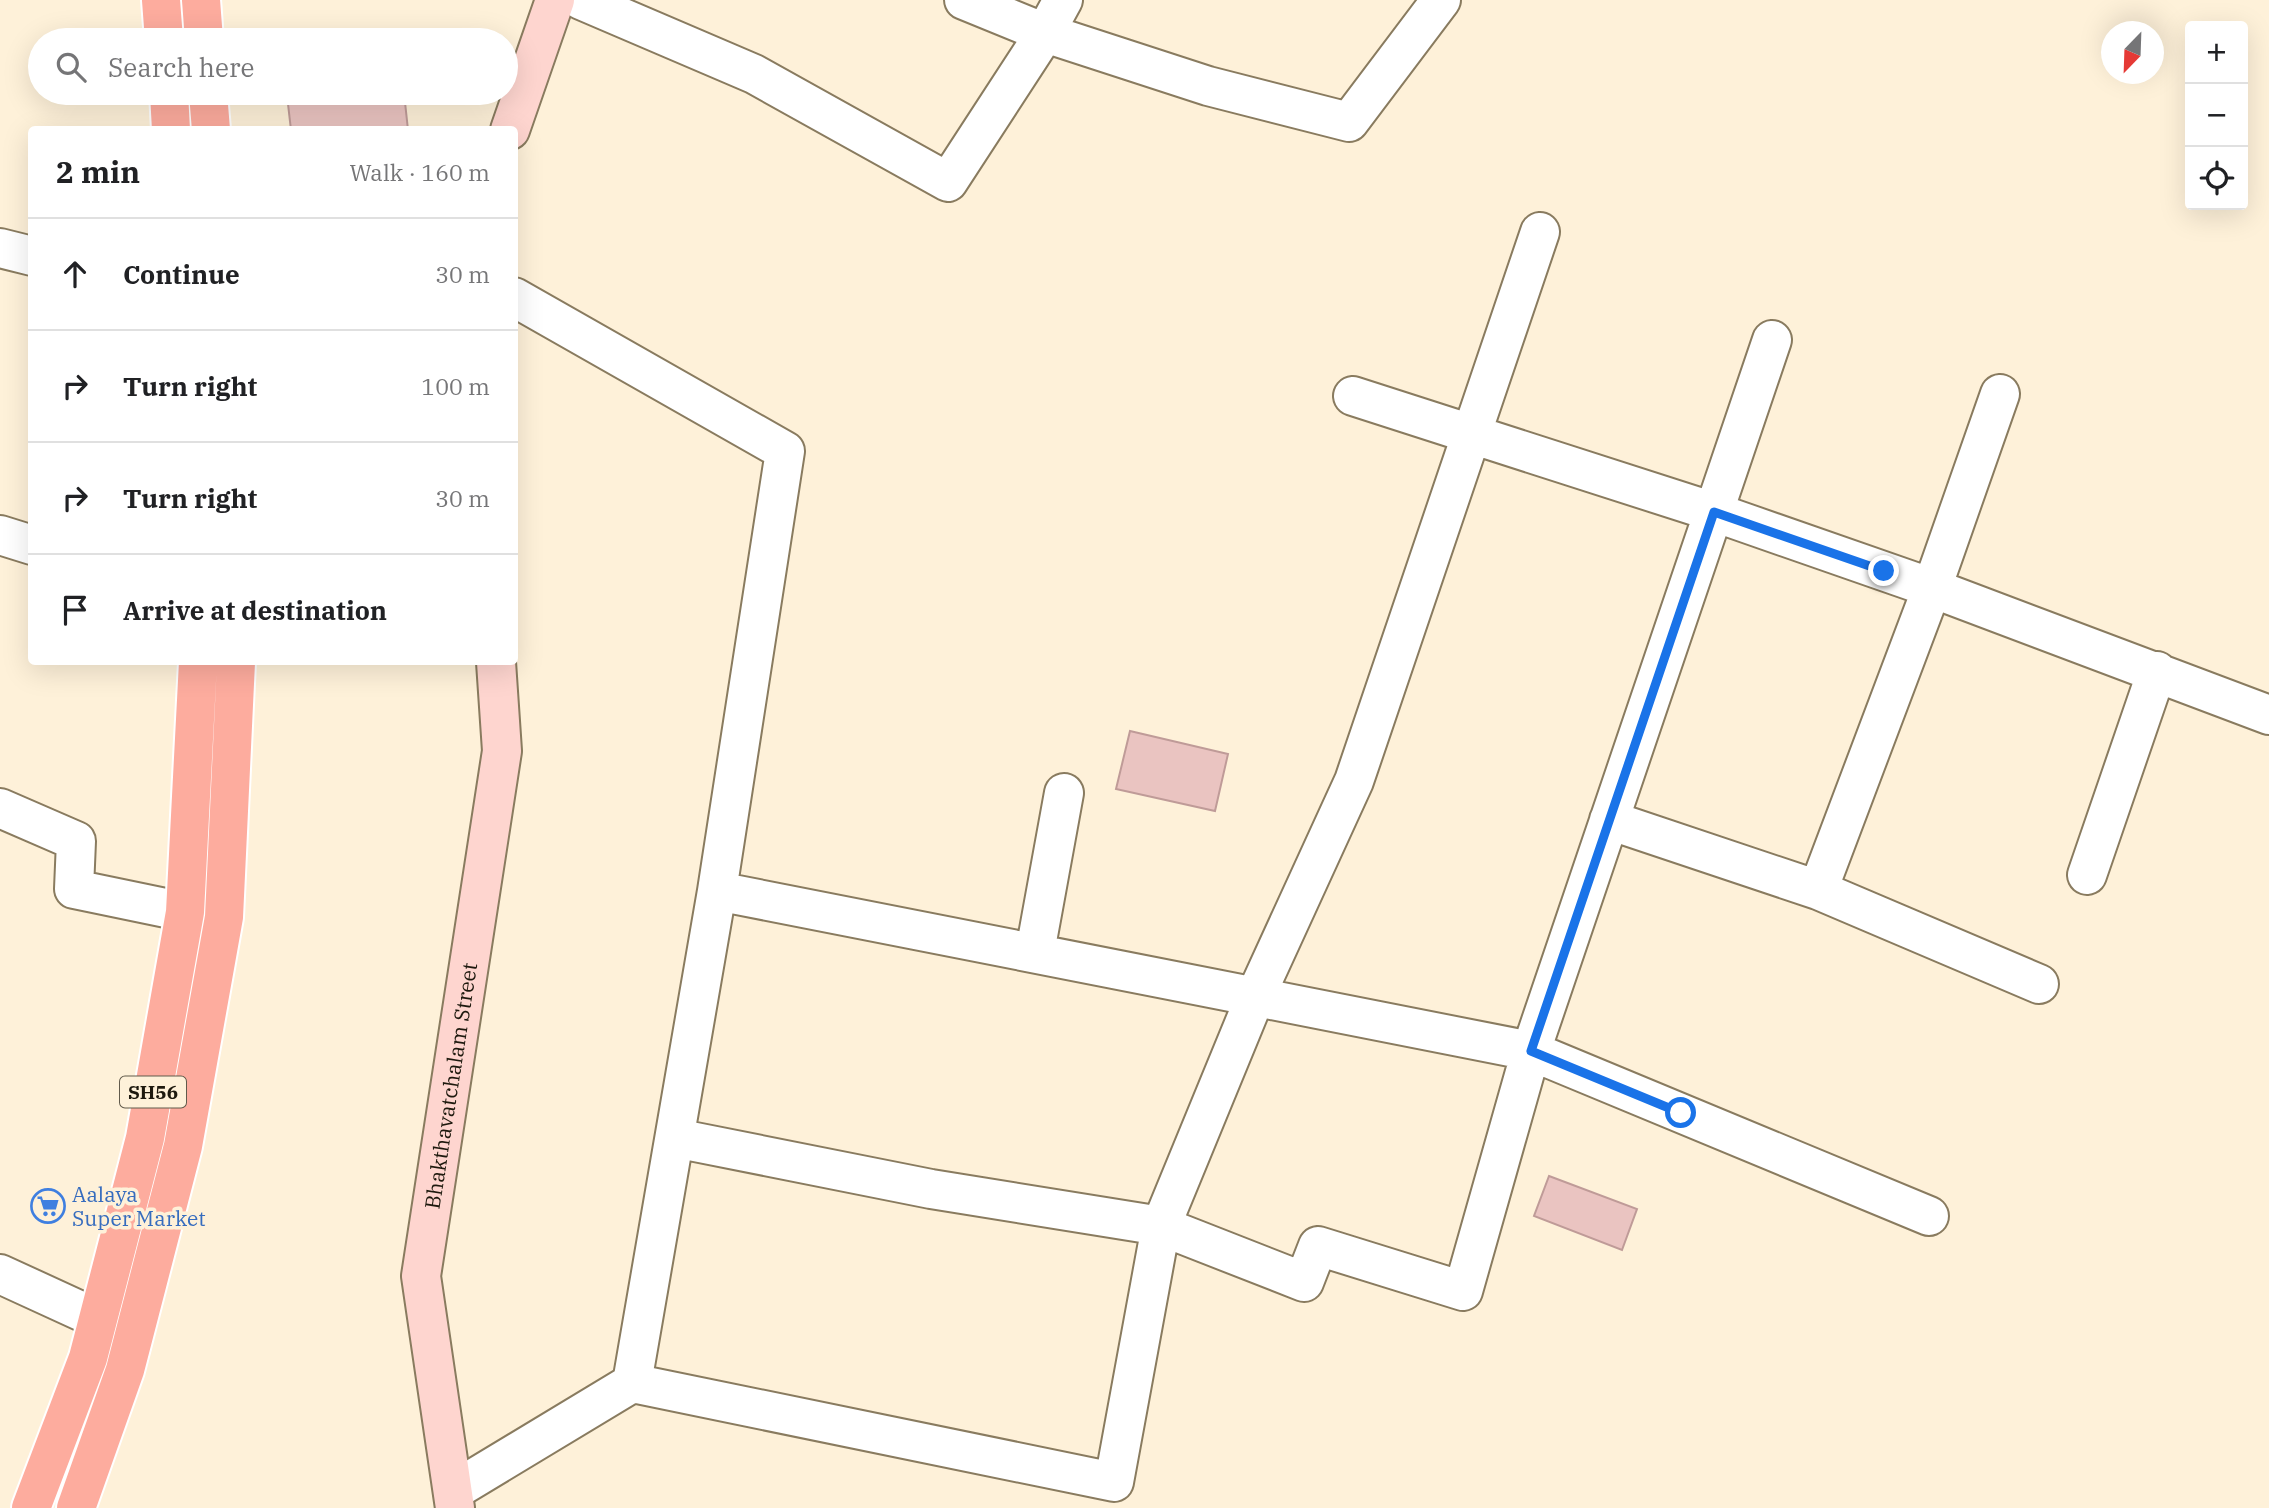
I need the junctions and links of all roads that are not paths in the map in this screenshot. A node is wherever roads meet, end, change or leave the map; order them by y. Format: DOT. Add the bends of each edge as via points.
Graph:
graph roads {
  1 [pos="161,0"];
  2 [pos="201,0"];
  3 [pos="555,0"];
  4 [pos="582,0"];
  5 [pos="964,0"];
  6 [pos="1063,0"];
  7 [pos="1441,0"];
  8 [pos="163,28"];
  9 [pos="203,28"];
  10 [pos="1045,33"];
  11 [pos="170,105"];
  12 [pos="209,105"];
  13 [pos="172,126"];
  14 [pos="211,126"];
  15 [pos="511,126"];
  16 [pos="1540,232"];
  17 [pos="0,248"];
  18 [pos="28,255"];
  19 [pos="518,299"];
  20 [pos="1772,340"];
  21 [pos="2000,394"];
  22 [pos="1353,396"];
  23 [pos="1473,435"];
  24 [pos="1714,512"];
  25 [pos="0,535"];
  26 [pos="28,544"];
  27 [pos="1932,588"];
  28 [pos="198,665"];
  29 [pos="236,665"];
  30 [pos="496,665"];
  31 [pos="2157,671"];
  32 [pos="2269,715"];
  33 [pos="1064,793"];
  34 [pos="0,808"];
  35 [pos="1609,820"];
  36 [pos="2087,875"];
  37 [pos="1818,890"];
  38 [pos="717,891"];
  39 [pos="185,912"];
  40 [pos="1034,952"];
  41 [pos="2039,984"];
  42 [pos="1256,995"];
  43 [pos="1531,1051"];
  44 [pos="675,1138"];
  45 [pos="1929,1216"];
  46 [pos="1161,1226"];
  47 [pos="0,1274"];
  48 [pos="98,1319"];
  49 [pos="632,1383"];
  50 [pos="454,1500"];
  51 [pos="31,1508"];
  52 [pos="76,1508"];
  1 -- 8 [label="main road"];
  2 -- 9 [label="main road"];
  3 -- 15 [label="street"];
  4 -- 10 [label="street" via="754,74 948,182"];
  5 -- 10 [label="street"];
  6 -- 10 [label="street"];
  7 -- 10 [label="street" via="1349,122 1208,86"];
  11 -- 13 [label="main road"];
  12 -- 14 [label="main road"];
  16 -- 23 [label="street"];
  17 -- 18 [label="street"];
  19 -- 38 [label="street" via="785,451"];
  20 -- 24 [label="street"];
  21 -- 27 [label="street"];
  22 -- 23 [label="street"];
  23 -- 24 [label="street"];
  23 -- 42 [label="street" via="1354,781"];
  24 -- 27 [label="street"];
  24 -- 35 [label="street"];
  25 -- 26 [label="street"];
  27 -- 31 [label="street"];
  27 -- 37 [label="street"];
  28 -- 39 [label="main road, SH56"];
  29 -- 52 [label="main road, SH56" via="224,917 183,1146 125,1370"];
  30 -- 50 [label="street, Bhakthavatchalam Street" via="502,751 421,1276"];
  31 -- 32 [label="street"];
  31 -- 36 [label="street"];
  33 -- 40 [label="street"];
  34 -- 39 [label="street" via="76,841 74,889"];
  35 -- 37 [label="street"];
  35 -- 43 [label="street"];
  37 -- 41 [label="street"];
  38 -- 40 [label="street"];
  38 -- 44 [label="street"];
  39 -- 48 [label="main road, SH56" via="145,1138"];
  40 -- 42 [label="street"];
  42 -- 43 [label="street"];
  42 -- 46 [label="street"];
  43 -- 45 [label="street"];
  43 -- 46 [label="street" via="1463,1292 1318,1246 1304,1282"];
  44 -- 46 [label="street" via="931,1189"];
  44 -- 49 [label="street"];
  46 -- 49 [label="street" via="1114,1482"];
  47 -- 48 [label="street"];
  48 -- 51 [label="main road, SH56" via="88,1358"];
  49 -- 50 [label="street"];
}
